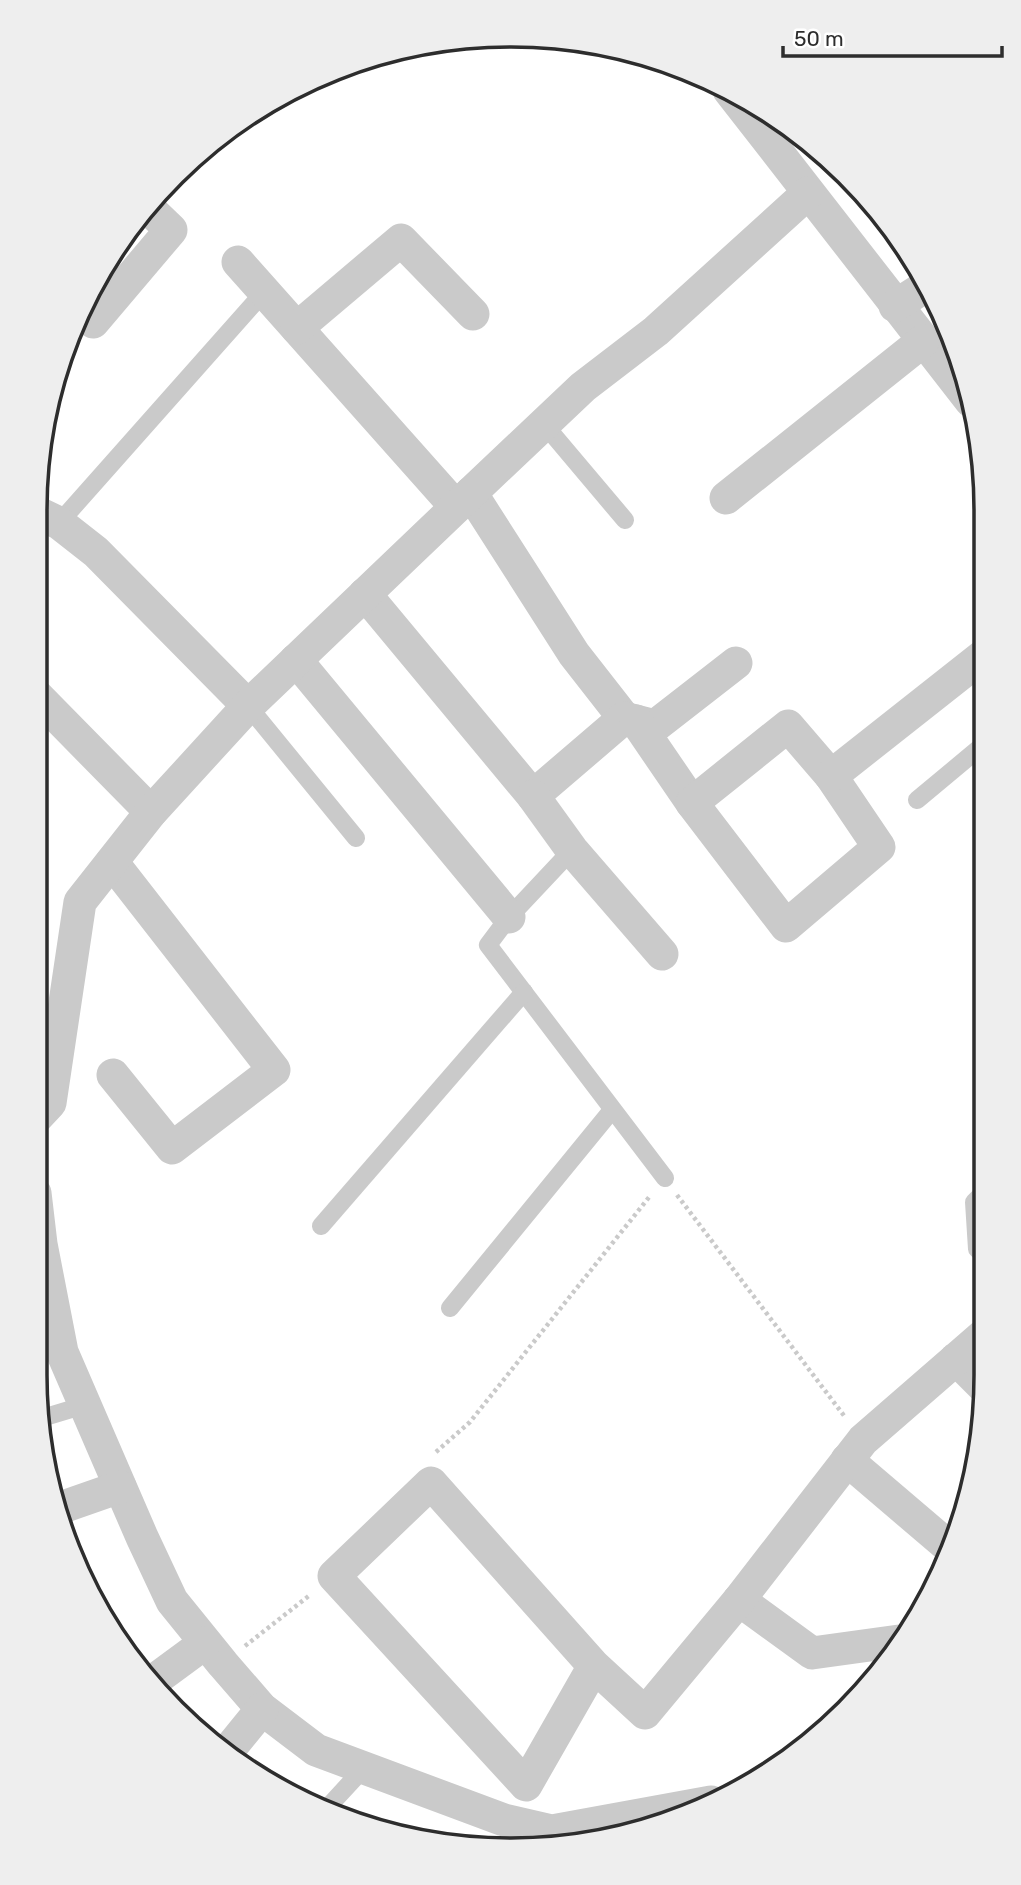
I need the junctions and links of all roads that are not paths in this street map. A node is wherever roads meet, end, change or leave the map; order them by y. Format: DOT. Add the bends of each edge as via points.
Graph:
graph roads {
  1 [pos="745,111"];
  2 [pos="808,193"];
  3 [pos="154,214"];
  4 [pos="238,262"];
  5 [pos="918,291"];
  6 [pos="264,292"];
  7 [pos="895,306"];
  8 [pos="473,314"];
  9 [pos="93,322"];
  10 [pos="297,328"];
  11 [pos="923,341"];
  12 [pos="955,381"];
  13 [pos="544,424"];
  14 [pos="726,498"];
  15 [pos="463,500"];
  16 [pos="47,518"];
  17 [pos="625,520"];
  18 [pos="365,594"];
  19 [pos="296,660"];
  20 [pos="736,663"];
  21 [pos="974,663"];
  22 [pos="47,706"];
  23 [pos="248,706"];
  24 [pos="630,720"];
  25 [pos="974,752"];
  26 [pos="831,776"];
  27 [pos="533,796"];
  28 [pos="917,800"];
  29 [pos="692,803"];
  30 [pos="151,812"];
  31 [pos="356,838"];
  32 [pos="572,850"];
  33 [pos="111,862"];
  34 [pos="509,917"];
  35 [pos="662,954"];
  36 [pos="524,992"];
  37 [pos="113,1075"];
  38 [pos="47,1106"];
  39 [pos="612,1110"];
  40 [pos="665,1178"];
  41 [pos="321,1226"];
  42 [pos="450,1308"];
  43 [pos="974,1343"];
  44 [pos="48,1356"];
  45 [pos="956,1359"];
  46 [pos="974,1377"];
  47 [pos="85,1405"];
  48 [pos="49,1416"];
  49 [pos="855,1450"];
  50 [pos="120,1487"];
  51 [pos="67,1506"];
  52 [pos="943,1540"];
  53 [pos="739,1600"];
  54 [pos="889,1641"];
  55 [pos="214,1653"];
  56 [pos="594,1666"];
  57 [pos="160,1678"];
  58 [pos="262,1709"];
  59 [pos="233,1745"];
  60 [pos="363,1769"];
  61 [pos="333,1802"];
  62 [pos="667,1810"];
  63 [pos="502,1832"];
  1 -- 2 [label="street"];
  2 -- 7 [label="street"];
  2 -- 13 [label="street" via="656,331 583,387"];
  3 -- 9 [label="street" via="171,230"];
  4 -- 6 [label="street"];
  5 -- 7 [label="street"];
  6 -- 10 [label="street"];
  6 -- 16 [label="lane"];
  7 -- 11 [label="street"];
  8 -- 10 [label="street" via="401,240"];
  10 -- 15 [label="street"];
  11 -- 12 [label="street"];
  11 -- 14 [label="street"];
  13 -- 15 [label="street"];
  13 -- 17 [label="lane"];
  15 -- 18 [label="street"];
  15 -- 24 [label="street" via="574,654"];
  16 -- 23 [label="street" via="96,552"];
  18 -- 19 [label="street"];
  18 -- 27 [label="street"];
  19 -- 23 [label="street"];
  19 -- 34 [label="street"];
  20 -- 24 [label="street" via="655,726"];
  21 -- 26 [label="street"];
  22 -- 30 [label="street"];
  23 -- 30 [label="street"];
  23 -- 31 [label="lane"];
  24 -- 27 [label="street"];
  24 -- 29 [label="street"];
  25 -- 28 [label="lane"];
  26 -- 29 [label="street" via="788,726"];
  26 -- 29 [label="street" via="879,847 786,926"];
  27 -- 32 [label="street"];
  30 -- 33 [label="street"];
  32 -- 34 [label="lane"];
  32 -- 35 [label="street"];
  33 -- 37 [label="street" via="274,1070 173,1148"];
  33 -- 38 [label="street" via="80,902"];
  34 -- 36 [label="lane" via="488,945"];
  36 -- 39 [label="lane"];
  36 -- 41 [label="lane"];
  39 -- 40 [label="lane"];
  39 -- 42 [label="lane"];
  43 -- 45 [label="street"];
  44 -- 47 [label="street"];
  45 -- 46 [label="street"];
  45 -- 49 [label="street"];
  47 -- 48 [label="lane"];
  47 -- 50 [label="street"];
  49 -- 52 [label="street"];
  49 -- 53 [label="street"];
  50 -- 51 [label="street"];
  50 -- 55 [label="street" via="172,1601"];
  53 -- 54 [label="street" via="812,1653"];
  53 -- 56 [label="street" via="645,1713"];
  55 -- 57 [label="street"];
  55 -- 58 [label="street"];
  56 -- 56 [label="street" via="431,1483 334,1576 526,1785"];
  58 -- 59 [label="street"];
  58 -- 60 [label="street" via="316,1750"];
  60 -- 61 [label="lane"];
  60 -- 63 [label="street"];
  62 -- 63 [label="street" via="552,1831"];
}
